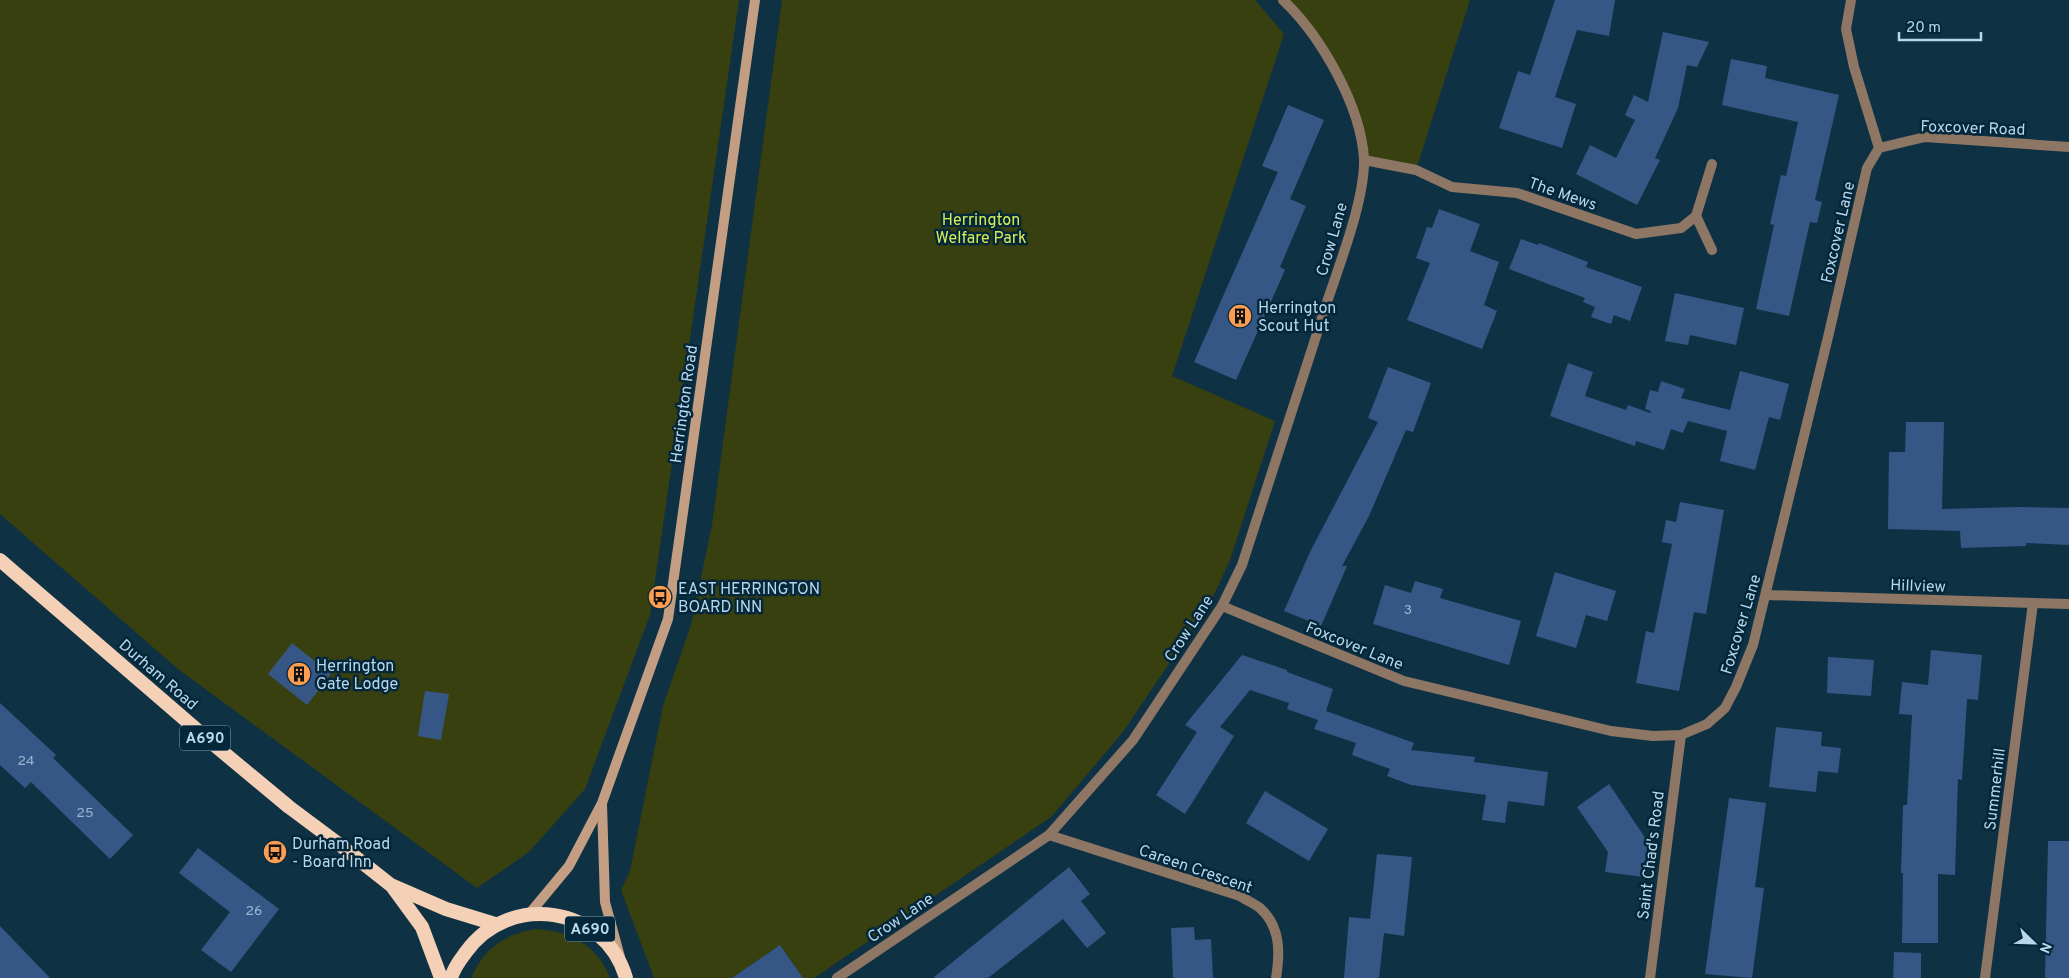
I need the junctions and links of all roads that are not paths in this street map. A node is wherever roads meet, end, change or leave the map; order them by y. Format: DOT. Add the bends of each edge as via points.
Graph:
graph roads {
  1 [pos="755,0"];
  2 [pos="1283,0"];
  3 [pos="1851,0"];
  4 [pos="2069,147"];
  5 [pos="1879,148"];
  6 [pos="1364,160"];
  7 [pos="1712,164"];
  8 [pos="1696,216"];
  9 [pos="1712,250"];
  10 [pos="0,560"];
  11 [pos="1767,595"];
  12 [pos="2033,603"];
  13 [pos="2069,604"];
  14 [pos="1222,606"];
  15 [pos="1681,735"];
  16 [pos="602,802"];
  17 [pos="1049,835"];
  18 [pos="392,886"];
  19 [pos="530,913"];
  20 [pos="496,924"];
  21 [pos="624,972"];
  22 [pos="440,978"];
  23 [pos="451,978"];
  24 [pos="837,978"];
  25 [pos="1276,978"];
  26 [pos="1650,978"];
  27 [pos="1985,978"];
  1 -- 16 [label="main road, Herrington Road" via="668,619"];
  2 -- 6 [label="street" via="1314,38 1349,96 1360,130"];
  3 -- 5 [label="street" via="1846,29"];
  4 -- 5 [label="street, Foxcover Road" via="1925,137"];
  5 -- 11 [label="street, Foxcover Lane" via="1867,168"];
  6 -- 8 [label="street, The Mews" via="1416,170 1452,187 1516,193 1636,234 1681,228"];
  6 -- 14 [label="street, Crow Lane" via="1361,187 1344,252 1242,565"];
  7 -- 8 [label="street"];
  8 -- 9 [label="street"];
  10 -- 18 [label="highway, Durham Road / A690" via="218,748"];
  11 -- 12 [label="street, Hillview"];
  11 -- 15 [label="street, Foxcover Lane" via="1753,645 1725,708 1707,724"];
  12 -- 13 [label="street, Hillview"];
  12 -- 27 [label="street, Summerhill"];
  14 -- 15 [label="street, Foxcover Lane" via="1404,681 1611,731 1653,736"];
  14 -- 17 [label="street, Crow Lane" via="1133,740"];
  15 -- 26 [label="street, Saint Chad's Road"];
  16 -- 19 [label="main road, Herrington Road" via="569,866"];
  16 -- 21 [label="main road, Herrington Road" via="605,902"];
  17 -- 24 [label="street, Crow Lane"];
  17 -- 25 [label="street, Careen Crescent" via="1240,896 1260,908 1272,924 1278,940"];
  18 -- 20 [label="highway, Durham Road / A690"];
  18 -- 22 [label="highway, Durham Road / A690" via="422,927"];
  19 -- 20 [label="highway, A690"];
  19 -- 21 [label="highway, A690" via="559,915 585,925 606,942"];
  20 -- 23 [label="highway, A690" via="476,938 454,967"];
}
